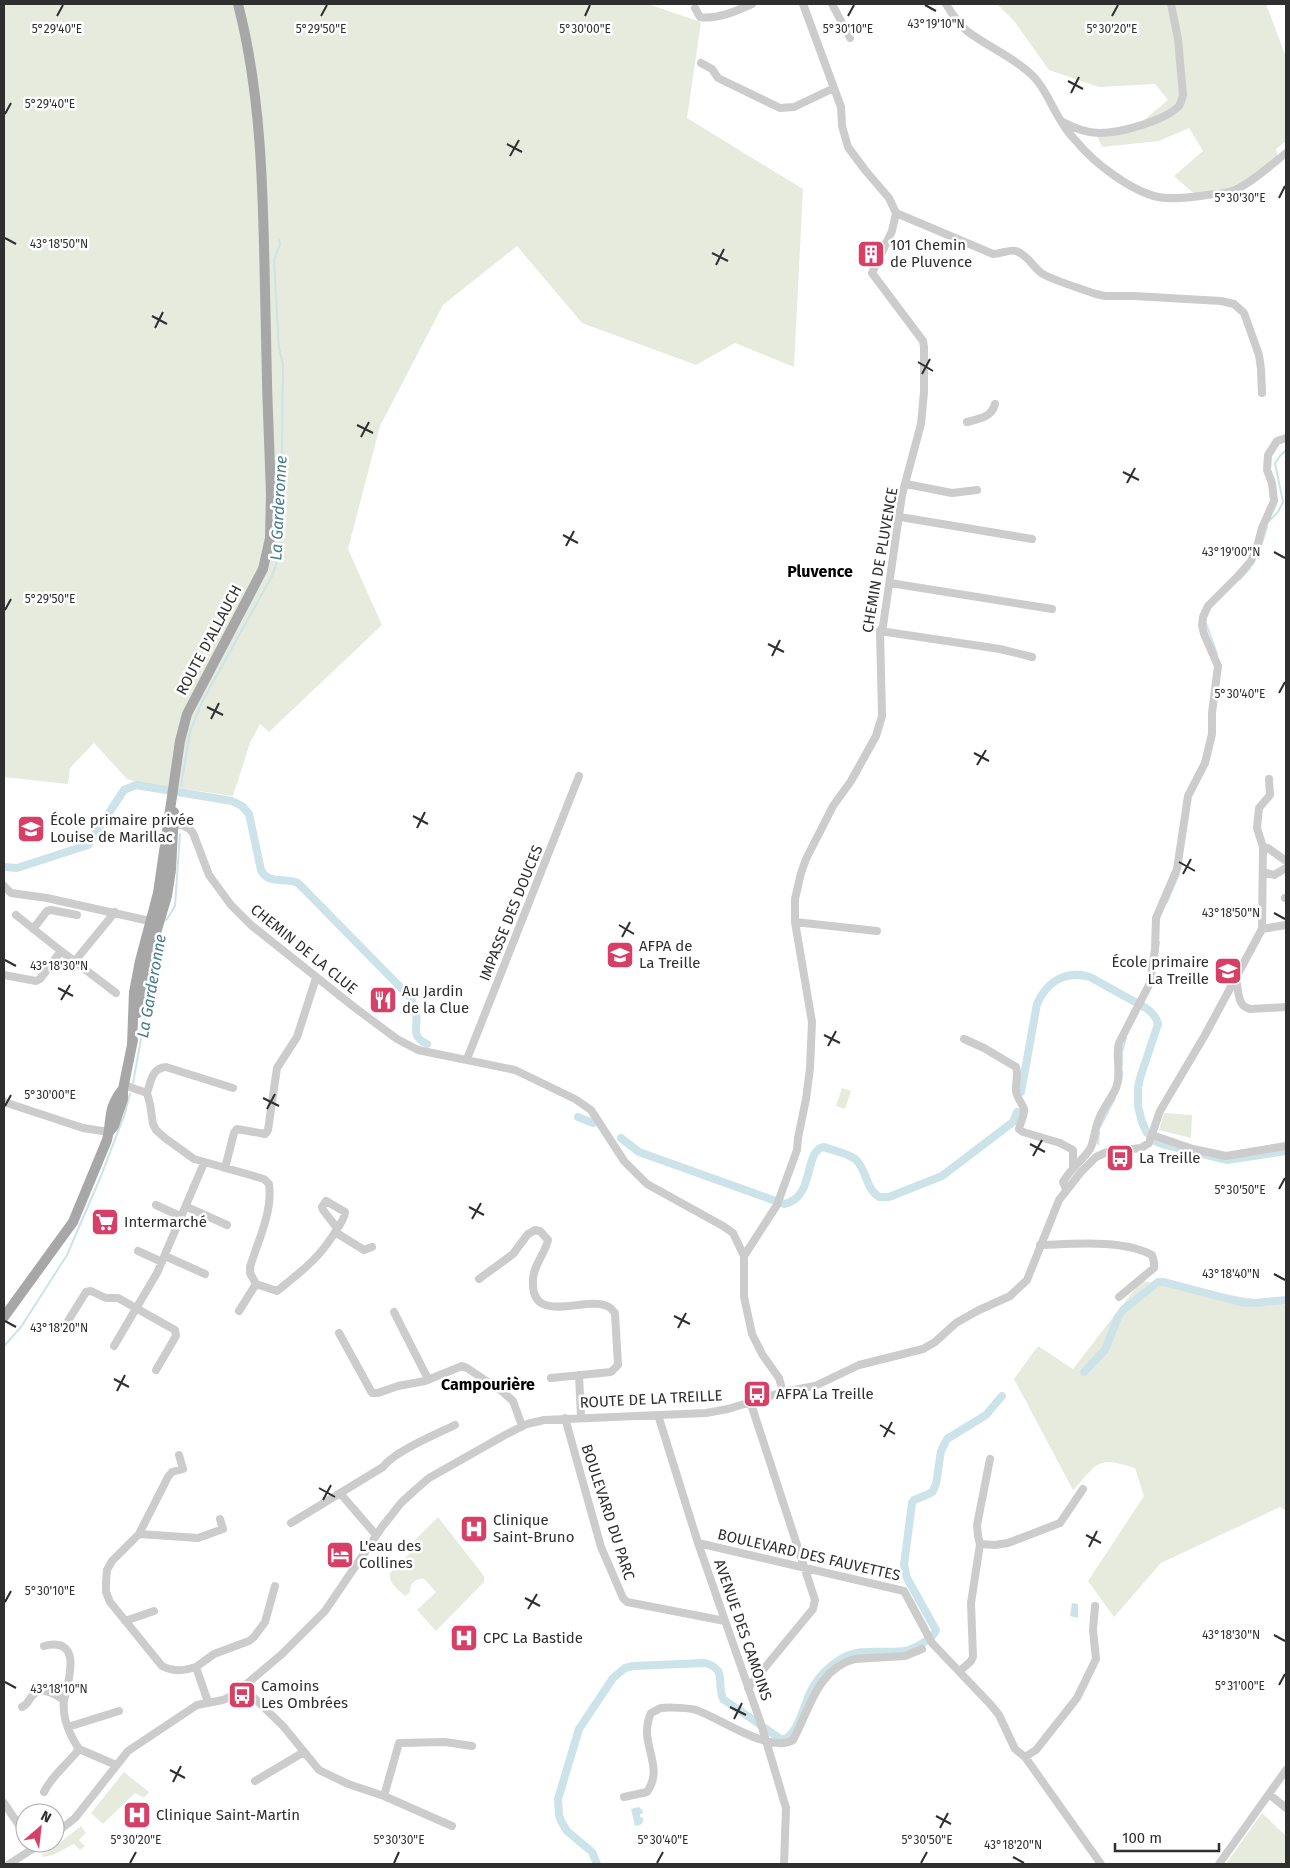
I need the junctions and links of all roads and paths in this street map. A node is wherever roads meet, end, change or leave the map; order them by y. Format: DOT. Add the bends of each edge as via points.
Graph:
graph roads {
  1 [pos="238,4"];
  2 [pos="752,4"];
  3 [pos="804,4"];
  4 [pos="832,4"];
  5 [pos="946,4"];
  6 [pos="1171,4"];
  7 [pos="694,8"];
  8 [pos="850,38"];
  9 [pos="701,63"];
  10 [pos="834,88"];
  11 [pos="1060,120"];
  12 [pos="1286,153"];
  13 [pos="896,213"];
  14 [pos="1262,393"];
  15 [pos="995,404"];
  16 [pos="967,422"];
  17 [pos="1286,438"];
  18 [pos="906,484"];
  19 [pos="977,490"];
  20 [pos="900,517"];
  21 [pos="1032,539"];
  22 [pos="890,583"];
  23 [pos="1052,609"];
  24 [pos="880,631"];
  25 [pos="1032,657"];
  26 [pos="579,776"];
  27 [pos="1269,780"];
  28 [pos="170,824"];
  29 [pos="1263,847"];
  30 [pos="1286,861"];
  31 [pos="1286,868"];
  32 [pos="1263,872"];
  33 [pos="4,886"];
  34 [pos="115,912"];
  35 [pos="16,915"];
  36 [pos="76,915"];
  37 [pos="154,922"];
  38 [pos="795,922"];
  39 [pos="1286,925"];
  40 [pos="34,929"];
  41 [pos="1262,929"];
  42 [pos="877,931"];
  43 [pos="62,951"];
  44 [pos="75,961"];
  45 [pos="4,975"];
  46 [pos="316,978"];
  47 [pos="1234,981"];
  48 [pos="116,993"];
  49 [pos="1286,1008"];
  50 [pos="964,1039"];
  51 [pos="467,1059"];
  52 [pos="124,1087"];
  53 [pos="233,1088"];
  54 [pos="147,1093"];
  55 [pos="4,1102"];
  56 [pos="109,1132"];
  57 [pos="1152,1137"];
  58 [pos="1286,1146"];
  59 [pos="204,1163"];
  60 [pos="1074,1167"];
  61 [pos="225,1168"];
  62 [pos="1066,1188"];
  63 [pos="156,1206"];
  64 [pos="186,1207"];
  65 [pos="182,1217"];
  66 [pos="227,1225"];
  67 [pos="1040,1246"];
  68 [pos="372,1247"];
  69 [pos="138,1251"];
  70 [pos="744,1256"];
  71 [pos="164,1258"];
  72 [pos="205,1274"];
  73 [pos="479,1279"];
  74 [pos="256,1284"];
  75 [pos="1120,1297"];
  76 [pos="136,1308"];
  77 [pos="239,1311"];
  78 [pos="394,1312"];
  79 [pos="4,1317"];
  80 [pos="68,1321"];
  81 [pos="339,1333"];
  82 [pos="114,1346"];
  83 [pos="156,1370"];
  84 [pos="579,1375"];
  85 [pos="551,1378"];
  86 [pos="428,1379"];
  87 [pos="783,1392"];
  88 [pos="750,1402"];
  89 [pos="658,1415"];
  90 [pos="581,1417"];
  91 [pos="565,1418"];
  92 [pos="455,1425"];
  93 [pos="522,1426"];
  94 [pos="179,1454"];
  95 [pos="990,1459"];
  96 [pos="1083,1489"];
  97 [pos="340,1493"];
  98 [pos="220,1519"];
  99 [pos="291,1523"];
  100 [pos="139,1534"];
  101 [pos="376,1535"];
  102 [pos="698,1543"];
  103 [pos="980,1544"];
  104 [pos="805,1567"];
  105 [pos="275,1586"];
  106 [pos="1096,1606"];
  107 [pos="154,1611"];
  108 [pos="125,1621"];
  109 [pos="725,1621"];
  110 [pos="44,1646"];
  111 [pos="922,1649"];
  112 [pos="196,1667"];
  113 [pos="960,1671"];
  114 [pos="243,1687"];
  115 [pos="748,1688"];
  116 [pos="64,1700"];
  117 [pos="208,1702"];
  118 [pos="22,1707"];
  119 [pos="119,1711"];
  120 [pos="68,1727"];
  121 [pos="765,1737"];
  122 [pos="472,1746"];
  123 [pos="79,1749"];
  124 [pos="304,1752"];
  125 [pos="1025,1758"];
  126 [pos="116,1765"];
  127 [pos="1286,1770"];
  128 [pos="255,1781"];
  129 [pos="44,1792"];
  130 [pos="1269,1794"];
  131 [pos="384,1796"];
  132 [pos="624,1797"];
  133 [pos="4,1803"];
  134 [pos="1286,1808"];
  135 [pos="15,1819"];
  136 [pos="65,1826"];
  137 [pos="452,1826"];
  138 [pos="25,1853"];
  139 [pos="10,1864"];
  140 [pos="784,1864"];
  141 [pos="1102,1864"];
  142 [pos="1219,1864"];
  1 -- 28 [label="main road, ROUTE D'ALLAUCH" via="252,72 257,118 264,236 270,538 263,569 187,714 180,741"];
  2 -- 7 [label="street" via="706,18 700,17"];
  3 -- 10 [label="street"];
  4 -- 8 [label="street"];
  5 -- 11 [label="street" via="966,30 1033,76"];
  6 -- 11 [label="street" via="1178,38 1183,95 1180,104 1156,120 1113,132 1082,130"];
  9 -- 10 [label="street" via="712,68 718,78 780,108 794,107"];
  10 -- 13 [label="street" via="848,147 889,198"];
  11 -- 12 [label="street" via="1092,158 1122,180 1159,197 1190,198 1236,190"];
  13 -- 14 [label="street" via="993,254 1011,250 1018,252 1041,273 1096,294 1234,304 1244,312 1259,355"];
  13 -- 18 [label="street, CHEMIN DE PLUVENCE" via="892,231 872,273 923,341 924,347 921,424"];
  15 -- 16 [label="street" via="986,417"];
  17 -- 60 [label="street" via="1277,441 1268,455 1267,470 1274,501 1251,561 1208,606 1203,617 1204,634 1218,666 1212,734 1205,763 1188,796 1177,868 1156,918 1150,983 1119,1043 1116,1089 1098,1120 1093,1143"];
  18 -- 19 [label="street" via="952,493"];
  18 -- 20 [label="street, CHEMIN DE PLUVENCE"];
  20 -- 21 [label="street"];
  20 -- 22 [label="street, CHEMIN DE PLUVENCE"];
  22 -- 23 [label="street"];
  22 -- 24 [label="street, CHEMIN DE PLUVENCE"];
  24 -- 25 [label="street"];
  24 -- 38 [label="street, CHEMIN DE PLUVENCE" via="882,716 867,753 833,806 806,859 795,899"];
  26 -- 51 [label="street, IMPASSE DES DOUCES"];
  27 -- 29 [label="street" via="1270,795 1259,808 1257,828"];
  28 -- 37 [label="main road, ROUTE D'ALLAUCH" via="167,896"];
  28 -- 46 [label="street, CHEMIN DE LA CLUE" via="188,827 193,832 209,875 231,905"];
  29 -- 30 [label="street"];
  29 -- 32 [label="street"];
  31 -- 32 [label="street" via="1274,875"];
  32 -- 41 [label="street"];
  33 -- 34 [label="street" via="11,893"];
  34 -- 37 [label="street"];
  34 -- 44 [label="street"];
  35 -- 40 [label="street"];
  36 -- 40 [label="street" via="47,911"];
  37 -- 52 [label="main road, ROUTE D'ALLAUCH" via="143,962"];
  38 -- 42 [label="street"];
  38 -- 70 [label="street, CHEMIN DE PLUVENCE" via="812,1022 806,1099 797,1150 778,1201"];
  39 -- 41 [label="street"];
  40 -- 43 [label="street"];
  41 -- 47 [label="street"];
  43 -- 44 [label="street"];
  43 -- 45 [label="street" via="36,981"];
  44 -- 48 [label="street"];
  46 -- 51 [label="street, CHEMIN DE LA CLUE" via="397,1039 426,1052"];
  46 -- 61 [label="street" via="297,1037 277,1068 268,1130 265,1134 237,1129"];
  47 -- 49 [label="street" via="1245,1008"];
  47 -- 57 [label="street" via="1160,1111"];
  50 -- 60 [label="street" via="1016,1067 1015,1087 1024,1112 1020,1130 1073,1150"];
  51 -- 70 [label="street, CHEMIN DE LA CLUE" via="515,1070 576,1099 591,1110 635,1173 647,1184 723,1226 732,1234"];
  52 -- 54 [label="street"];
  52 -- 56 [label="main road, ROUTE D'ALLAUCH" via="111,1110"];
  53 -- 54 [label="street" via="160,1067 154,1072"];
  54 -- 59 [label="street" via="156,1130 185,1153"];
  55 -- 56 [label="street" via="83,1128"];
  56 -- 79 [label="main road, ROUTE D'ALLAUCH" via="72,1222"];
  57 -- 58 [label="street" via="1226,1156"];
  57 -- 62 [label="street, ROUTE DE LA TREILLE" via="1141,1148 1112,1150 1096,1157"];
  59 -- 61 [label="street"];
  59 -- 64 [label="street"];
  60 -- 62 [label="street" via="1064,1182"];
  61 -- 74 [label="street" via="264,1179 269,1184 268,1207 250,1267"];
  62 -- 67 [label="street, ROUTE DE LA TREILLE"];
  63 -- 65 [label="street"];
  64 -- 65 [label="street"];
  64 -- 66 [label="street"];
  65 -- 71 [label="street"];
  67 -- 75 [label="street" via="1116,1246 1152,1255 1154,1268"];
  67 -- 87 [label="street, ROUTE DE LA TREILLE" via="1027,1280 1018,1290 956,1323 923,1349 859,1365 816,1386"];
  68 -- 74 [label="street" via="364,1250 335,1232 314,1261 277,1291"];
  69 -- 71 [label="street"];
  70 -- 87 [label="street" via="744,1297 752,1334 780,1378"];
  71 -- 72 [label="street"];
  71 -- 76 [label="street"];
  73 -- 84 [label="street" via="513,1254 528,1234 540,1231 548,1240 532,1280 541,1303 550,1307 600,1304 615,1313 618,1365 611,1372"];
  74 -- 77 [label="street"];
  76 -- 80 [label="street" via="118,1298 106,1298 91,1291 86,1292"];
  76 -- 82 [label="street"];
  76 -- 83 [label="street" via="175,1330 176,1336"];
  78 -- 86 [label="street"];
  81 -- 86 [label="street" via="372,1393"];
  84 -- 85 [label="street"];
  84 -- 90 [label="street"];
  86 -- 93 [label="street" via="467,1368 513,1401"];
  87 -- 88 [label="street, ROUTE DE LA TREILLE"];
  88 -- 89 [label="street, ROUTE DE LA TREILLE" via="706,1413"];
  88 -- 104 [label="street"];
  89 -- 90 [label="street, ROUTE DE LA TREILLE"];
  89 -- 102 [label="street, AVENUE DES CAMOINS"];
  90 -- 91 [label="street, ROUTE DE LA TREILLE"];
  91 -- 93 [label="street, ROUTE DE LA TREILLE"];
  91 -- 109 [label="street, BOULEVARD DU PARC" via="601,1547 622,1598 627,1602"];
  92 -- 97 [label="street" via="386,1462"];
  93 -- 101 [label="street, ROUTE DE LA TREILLE" via="429,1478 401,1503"];
  94 -- 100 [label="street" via="183,1469 168,1476"];
  95 -- 103 [label="street" via="977,1525"];
  96 -- 103 [label="street" via="1060,1524 1008,1543"];
  97 -- 99 [label="street"];
  97 -- 101 [label="street"];
  98 -- 100 [label="street" via="223,1529 198,1538"];
  100 -- 108 [label="street" via="107,1570 106,1592"];
  101 -- 114 [label="street, ROUTE DE LA TREILLE" via="325,1611"];
  102 -- 104 [label="street, BOULEVARD DES FAUVETTES"];
  102 -- 109 [label="street, AVENUE DES CAMOINS"];
  103 -- 113 [label="street" via="970,1603 973,1657"];
  104 -- 113 [label="street, BOULEVARD DES FAUVETTES" via="904,1591 927,1636"];
  104 -- 115 [label="street" via="814,1600 813,1609"];
  105 -- 112 [label="street" via="265,1622 254,1637 214,1654"];
  106 -- 125 [label="street" via="1093,1630 1096,1659 1076,1698 1036,1750"];
  107 -- 108 [label="street"];
  108 -- 112 [label="street" via="162,1666 183,1671"];
  109 -- 115 [label="street, AVENUE DES CAMOINS"];
  110 -- 116 [label="street" via="52,1644 65,1648 71,1660"];
  111 -- 121 [label="street" via="905,1656 847,1661 821,1682 793,1740 782,1744"];
  112 -- 117 [label="street"];
  113 -- 125 [label="street, BOULEVARD DES FAUVETTES" via="991,1705 1015,1749"];
  114 -- 117 [label="street, ROUTE DE LA TREILLE"];
  114 -- 124 [label="street"];
  115 -- 121 [label="street, AVENUE DES CAMOINS"];
  116 -- 118 [label="street" via="54,1693 37,1692"];
  116 -- 120 [label="street" via="63,1711"];
  117 -- 126 [label="street, ROUTE DE LA TREILLE" via="198,1705 135,1746"];
  119 -- 120 [label="street"];
  120 -- 123 [label="street"];
  121 -- 132 [label="street" via="746,1734 694,1710 661,1708 651,1713 646,1723 646,1738 655,1773 653,1784 646,1792"];
  121 -- 140 [label="street, AVENUE DES CAMOINS" via="786,1808"];
  122 -- 131 [label="street" via="445,1742 399,1744"];
  123 -- 126 [label="street"];
  123 -- 129 [label="street" via="48,1783"];
  124 -- 128 [label="street"];
  124 -- 131 [label="street" via="316,1768 348,1784"];
  125 -- 141 [label="street, BOULEVARD DES FAUVETTES"];
  126 -- 136 [label="street, ROUTE DE LA TREILLE" via="75,1818"];
  127 -- 130 [label="street"];
  130 -- 134 [label="street"];
  130 -- 142 [label="street"];
  131 -- 137 [label="street"];
  133 -- 135 [label="street"];
  138 -- 139 [label="street"];
}
